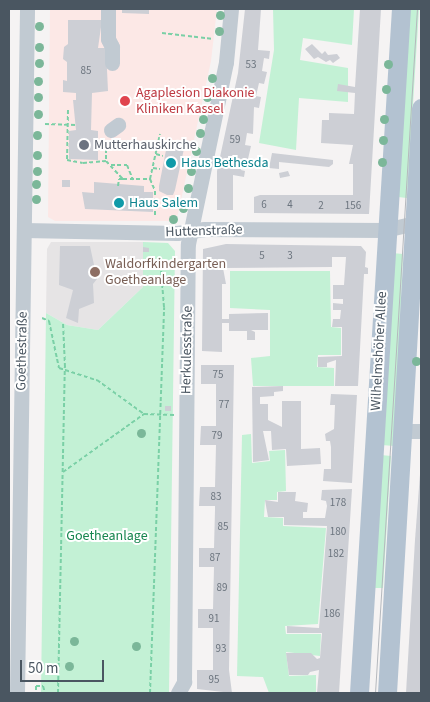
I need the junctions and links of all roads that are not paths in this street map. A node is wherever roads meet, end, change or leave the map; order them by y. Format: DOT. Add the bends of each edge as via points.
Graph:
graph roads {
  1 [pos="27,9"];
  2 [pos="108,9"];
  3 [pos="231,9"];
  4 [pos="401,9"];
  5 [pos="112,63"];
  6 [pos="421,108"];
  7 [pos="418,221"];
  8 [pos="386,230"];
  9 [pos="183,232"];
  10 [pos="19,239"];
  11 [pos="16,277"];
  12 [pos="413,431"];
  13 [pos="14,584"];
  14 [pos="17,693"];
  15 [pos="178,693"];
  16 [pos="359,693"];
  17 [pos="387,693"];
  1 -- 10 [label="street, Goethestraße"];
  2 -- 5 [label="street"];
  3 -- 9 [label="street, Herkulesstraße" via="225,67"];
  4 -- 8 [label="main road, Wilhelmshöher Allee"];
  6 -- 7 [label="main road, Wilhelmshöher Allee"];
  7 -- 8 [label="street, Huttenstraße"];
  7 -- 12 [label="main road, Wilhelmshöher Allee"];
  8 -- 9 [label="street, Huttenstraße"];
  8 -- 16 [label="main road, Wilhelmshöher Allee"];
  9 -- 10 [label="street, Huttenstraße"];
  9 -- 15 [label="street, Herkulesstraße" via="184,682"];
  10 -- 11 [label="street, Goethestraße"];
  11 -- 13 [label="street, Goethestraße"];
  12 -- 17 [label="main road, Wilhelmshöher Allee"];
  13 -- 14 [label="street, Goethestraße"];
}
